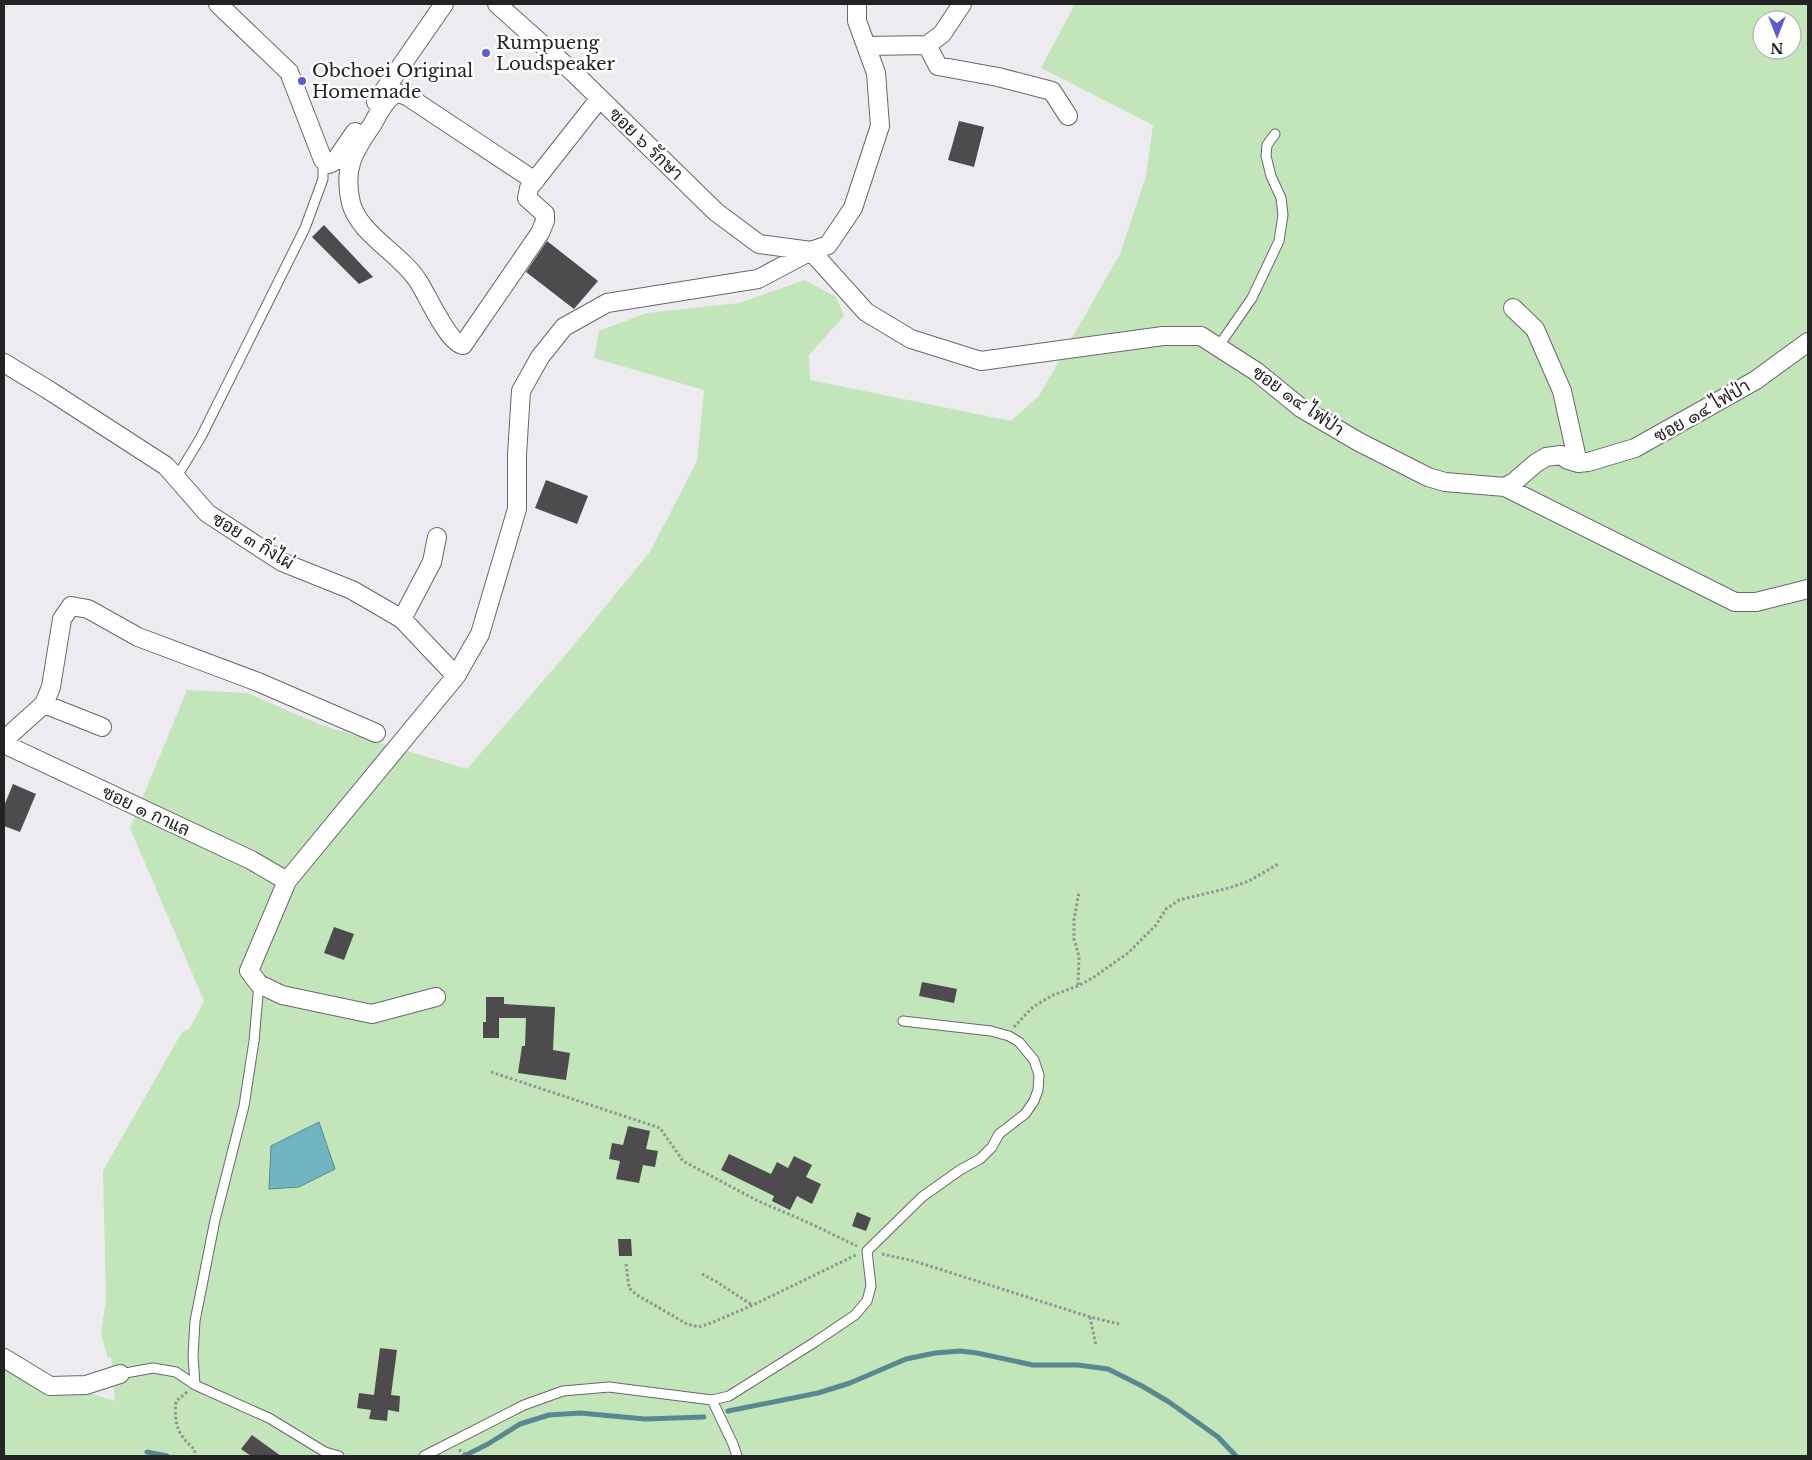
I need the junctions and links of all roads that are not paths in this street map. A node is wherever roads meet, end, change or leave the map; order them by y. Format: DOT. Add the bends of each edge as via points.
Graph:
graph roads {
  1 [pos="218,4"];
  2 [pos="444,4"];
  3 [pos="497,4"];
  4 [pos="857,4"];
  5 [pos="962,4"];
  6 [pos="927,44"];
  7 [pos="867,46"];
  8 [pos="600,98"];
  9 [pos="1068,116"];
  10 [pos="1275,134"];
  11 [pos="323,160"];
  12 [pos="535,180"];
  13 [pos="811,251"];
  14 [pos="1513,308"];
  15 [pos="1808,342"];
  16 [pos="1218,347"];
  17 [pos="4,363"];
  18 [pos="1578,463"];
  19 [pos="176,478"];
  20 [pos="1505,487"];
  21 [pos="437,537"];
  22 [pos="1808,589"];
  23 [pos="402,619"];
  24 [pos="456,676"];
  25 [pos="44,704"];
  26 [pos="102,727"];
  27 [pos="376,733"];
  28 [pos="4,740"];
  29 [pos="4,744"];
  30 [pos="287,881"];
  31 [pos="259,984"];
  32 [pos="436,997"];
  33 [pos="903,1021"];
  34 [pos="4,1358"];
  35 [pos="120,1374"];
  36 [pos="195,1385"];
  37 [pos="712,1400"];
  38 [pos="339,1456"];
  39 [pos="424,1456"];
  40 [pos="737,1456"];
  1 -- 11 [label="street" via="289,72"];
  2 -- 11 [label="street" via="335,161 329,164"];
  3 -- 8 [label="street, ซอย ๖ รักษา"];
  4 -- 7 [label="street" via="857,21"];
  5 -- 6 [label="street" via="942,34"];
  6 -- 7 [label="street"];
  6 -- 9 [label="street" via="938,66 1052,91"];
  7 -- 13 [label="street" via="876,73 880,126 853,208 828,245"];
  8 -- 12 [label="street"];
  8 -- 13 [label="street, ซอย ๖ รักษา" via="716,212 759,244"];
  10 -- 16 [label="lane" via="1267,145 1266,156 1281,198 1283,215 1279,241 1252,298"];
  11 -- 19 [label="lane" via="323,179 305,228 201,437"];
  12 -- 12 [label="street" via="527,198 545,214 545,221 462,345 448,332 418,280 360,220 352,205 348,173 350,162 369,129 390,98 398,93"];
  13 -- 16 [label="street, ซอย ๑๔ ไฟป่า" via="866,312 911,339 980,361 1163,336 1201,336"];
  13 -- 24 [label="street" via="758,279 607,303 564,327 540,357 521,391 516,455 517,509 480,634"];
  14 -- 18 [label="street" via="1535,329 1562,391"];
  15 -- 18 [label="street, ซอย ๑๔ ไฟป่า" via="1756,380 1636,448"];
  16 -- 20 [label="street, ซอย ๑๔ ไฟป่า" via="1257,372 1301,408 1428,477 1445,482"];
  17 -- 19 [label="street, ซอย ๓ กิ่งไผ่" via="166,466"];
  18 -- 20 [label="street, ซอย ๑๔ ไฟป่า" via="1561,455 1546,457"];
  19 -- 23 [label="street, ซอย ๓ กิ่งไผ่" via="207,513 282,562 352,590"];
  20 -- 22 [label="street" via="1735,602 1756,602"];
  21 -- 23 [label="street" via="432,562"];
  23 -- 24 [label="street, ซอย ๓ กิ่งไผ่"];
  24 -- 30 [label="street"];
  25 -- 26 [label="street"];
  25 -- 27 [label="street" via="51,687 62,619 71,606 88,609 138,637 258,682"];
  25 -- 28 [label="street"];
  29 -- 30 [label="street, ซอย ๑ กาแล" via="251,860"];
  30 -- 31 [label="street" via="249,971"];
  31 -- 32 [label="street" via="282,995 372,1014"];
  31 -- 36 [label="lane" via="244,1106 215,1220 195,1321"];
  33 -- 37 [label="lane" via="991,1031 1019,1042 1034,1060 1039,1075 1034,1101 1025,1114 999,1134 980,1159 922,1197 867,1251 871,1286 867,1301 855,1315 729,1396"];
  34 -- 35 [label="street" via="50,1386 86,1385"];
  35 -- 36 [label="lane" via="153,1368 176,1372"];
  36 -- 38 [label="lane" via="269,1418 325,1452"];
  37 -- 39 [label="lane" via="610,1387 563,1391 524,1404"];
  37 -- 40 [label="lane"];
}
